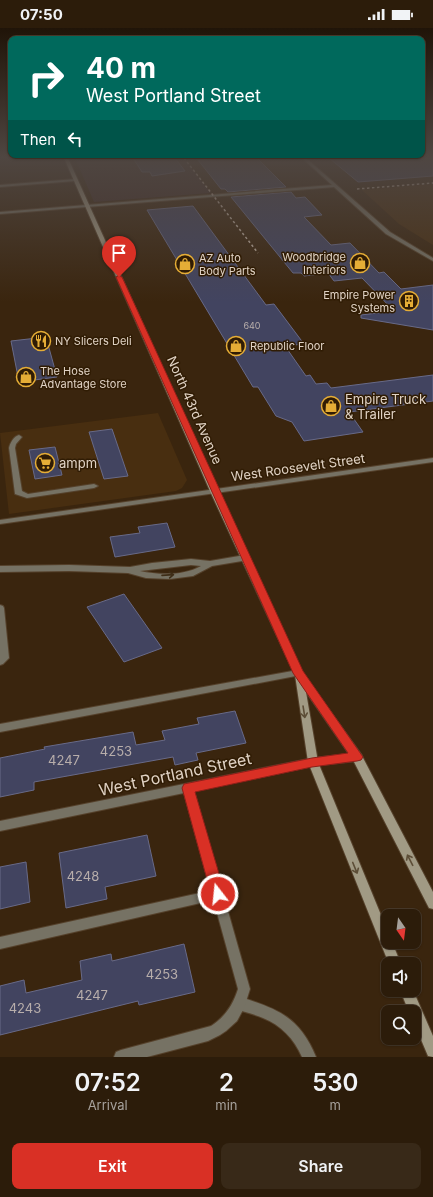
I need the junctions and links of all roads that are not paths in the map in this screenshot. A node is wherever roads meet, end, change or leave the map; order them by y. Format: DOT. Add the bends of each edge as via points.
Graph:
graph roads {
  1 [pos="87,206"];
  2 [pos="356,206"];
  3 [pos="0,213"];
  4 [pos="433,260"];
  5 [pos="19,437"];
  6 [pos="433,460"];
  7 [pos="94,486"];
  8 [pos="214,491"];
  9 [pos="0,522"];
  10 [pos="245,558"];
  11 [pos="0,569"];
  12 [pos="0,608"];
  13 [pos="0,662"];
  14 [pos="298,673"];
  15 [pos="0,728"];
  16 [pos="357,757"];
  17 [pos="312,762"];
  18 [pos="188,788"];
  19 [pos="0,826"];
  20 [pos="218,894"];
  21 [pos="433,904"];
  22 [pos="0,943"];
  23 [pos="392,957"];
  24 [pos="409,997"];
  25 [pos="240,1004"];
  26 [pos="433,1051"];
  27 [pos="121,1057"];
  28 [pos="309,1057"];
  1 -- 3 [label="street"];
  1 -- 8 [label="main road, North 43rd Avenue"];
  2 -- 4 [label="street" via="388,233"];
  5 -- 7 [label="street" via="12,448 18,492 21,495"];
  6 -- 8 [label="street, West Roosevelt Street"];
  8 -- 9 [label="street, West Roosevelt Street"];
  8 -- 10 [label="main road, North 43rd Avenue"];
  10 -- 11 [label="street" via="210,564 194,572 145,576 130,570"];
  10 -- 14 [label="main road, North 43rd Avenue"];
  12 -- 13 [label="street" via="4,658"];
  14 -- 15 [label="street"];
  14 -- 16 [label="main road, North 43rd Avenue"];
  14 -- 17 [label="main road, North 43rd Avenue, one-way"];
  16 -- 17 [label="street, West Portland Street"];
  21 -- 16 [label="main road, North 43rd Avenue, one-way"];
  17 -- 18 [label="street, West Portland Street"];
  17 -- 23 [label="main road, North 43rd Avenue, one-way"];
  18 -- 19 [label="street, West Portland Street"];
  18 -- 20 [label="street"];
  20 -- 22 [label="street"];
  20 -- 25 [label="street" via="244,989"];
  24 -- 26 [label="main road"];
  25 -- 27 [label="street" via="219,1030"];
  25 -- 28 [label="street" via="266,1011 285,1022 303,1041"];
}
